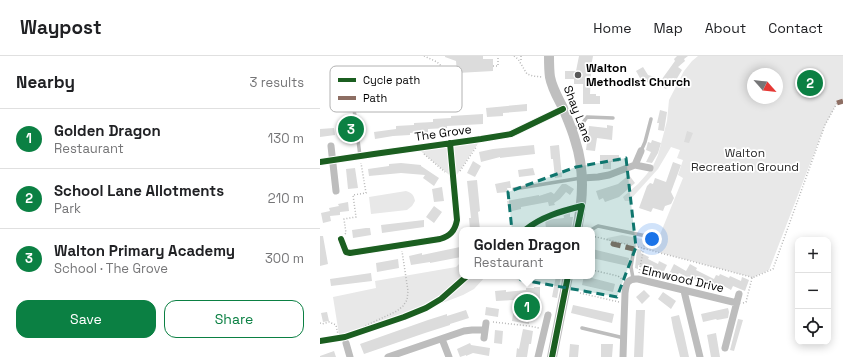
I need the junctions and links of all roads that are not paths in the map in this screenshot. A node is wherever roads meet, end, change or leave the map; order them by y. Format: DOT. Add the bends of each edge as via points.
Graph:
graph roads {
  1 [pos="549,56"];
  2 [pos="563,109"];
  3 [pos="354,112"];
  4 [pos="613,118"];
  5 [pos="652,119"];
  6 [pos="572,130"];
  7 [pos="450,143"];
  8 [pos="331,146"];
  9 [pos="641,151"];
  10 [pos="360,156"];
  11 [pos="333,160"];
  12 [pos="320,162"];
  13 [pos="635,165"];
  14 [pos="650,168"];
  15 [pos="582,178"];
  16 [pos="514,189"];
  17 [pos="336,191"];
  18 [pos="578,227"];
  19 [pos="595,228"];
  20 [pos="656,238"];
  21 [pos="341,239"];
  22 [pos="634,249"];
  23 [pos="567,279"];
  24 [pos="633,280"];
  25 [pos="684,291"];
  26 [pos="739,294"];
  27 [pos="737,303"];
  28 [pos="548,315"];
  29 [pos="582,328"];
  30 [pos="484,338"];
  31 [pos="624,338"];
  32 [pos="442,339"];
  33 [pos="341,340"];
  34 [pos="725,348"];
  35 [pos="350,357"];
  36 [pos="388,357"];
  37 [pos="449,357"];
  38 [pos="538,357"];
  39 [pos="552,357"];
  40 [pos="623,357"];
  41 [pos="700,357"];
  1 -- 2 [label="main road, Shay Lane" via="550,77"];
  2 -- 6 [label="main road, Shay Lane"];
  2 -- 7 [label="street, The Grove" via="512,134"];
  3 -- 10 [label="lane"];
  4 -- 6 [label="lane" via="587,117 582,124"];
  5 -- 9 [label="lane"];
  6 -- 15 [label="main road, Shay Lane"];
  7 -- 10 [label="street, The Grove"];
  7 -- 21 [label="street" via="457,214 454,230 440,239 348,253"];
  8 -- 11 [label="street"];
  9 -- 13 [label="street"];
  10 -- 11 [label="street, The Grove"];
  11 -- 12 [label="street, The Grove"];
  11 -- 17 [label="street"];
  13 -- 14 [label="street"];
  13 -- 15 [label="street" via="609,175"];
  15 -- 16 [label="lane"];
  15 -- 18 [label="main road, Shay Lane"];
  19 -- 20 [label="lane" via="598,226"];
  22 -- 24 [label="lane" via="630,267"];
  23 -- 39 [label="main road"];
  24 -- 25 [label="street, Elmwood Drive"];
  24 -- 31 [label="street, Elmwood Drive" via="625,293"];
  25 -- 27 [label="street, Elmwood Drive"];
  25 -- 41 [label="street"];
  26 -- 27 [label="street, Elmwood Drive"];
  27 -- 34 [label="street, Elmwood Drive"];
  28 -- 38 [label="street"];
  29 -- 31 [label="lane"];
  30 -- 32 [label="street" via="485,326"];
  31 -- 40 [label="street, Elmwood Drive"];
  32 -- 36 [label="street"];
  32 -- 37 [label="street"];
  33 -- 35 [label="street"];
}
